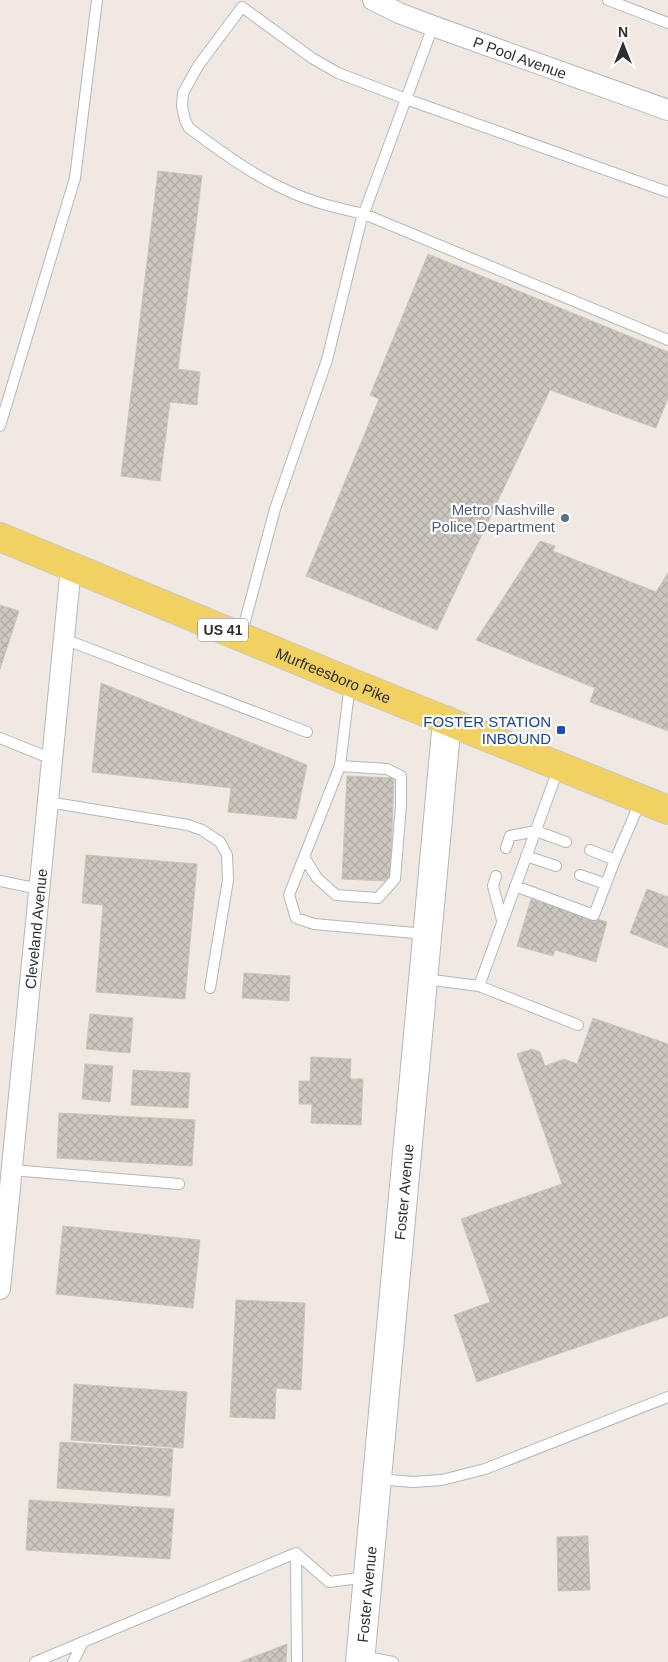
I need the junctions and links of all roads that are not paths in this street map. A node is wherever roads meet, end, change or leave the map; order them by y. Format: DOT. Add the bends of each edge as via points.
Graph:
graph roads {
  1 [pos="97,0"];
  2 [pos="373,0"];
  3 [pos="608,0"];
  4 [pos="668,23"];
  5 [pos="433,26"];
  6 [pos="406,99"];
  7 [pos="668,110"];
  8 [pos="668,192"];
  9 [pos="364,214"];
  10 [pos="668,340"];
  11 [pos="0,426"];
  12 [pos="0,537"];
  13 [pos="71,568"];
  14 [pos="241,637"];
  15 [pos="64,639"];
  16 [pos="350,682"];
  17 [pos="447,721"];
  18 [pos="307,732"];
  19 [pos="0,738"];
  20 [pos="52,759"];
  21 [pos="340,766"];
  22 [pos="559,766"];
  23 [pos="641,800"];
  24 [pos="48,802"];
  25 [pos="668,810"];
  26 [pos="536,831"];
  27 [pos="566,842"];
  28 [pos="506,848"];
  29 [pos="590,850"];
  30 [pos="526,856"];
  31 [pos="304,857"];
  32 [pos="615,860"];
  33 [pos="556,866"];
  34 [pos="580,875"];
  35 [pos="496,876"];
  36 [pos="0,881"];
  37 [pos="606,884"];
  38 [pos="515,886"];
  39 [pos="39,889"];
  40 [pos="502,920"];
  41 [pos="427,934"];
  42 [pos="423,979"];
  43 [pos="478,986"];
  44 [pos="210,988"];
  45 [pos="578,1025"];
  46 [pos="12,1170"];
  47 [pos="179,1184"];
  48 [pos="0,1289"];
  49 [pos="668,1397"];
  50 [pos="377,1479"];
  51 [pos="296,1553"];
  52 [pos="368,1577"];
  53 [pos="83,1642"];
  54 [pos="361,1659"];
  55 [pos="35,1662"];
  56 [pos="72,1662"];
  57 [pos="296,1662"];
  58 [pos="393,1662"];
  1 -- 11 [label="lane" via="76,178"];
  2 -- 5 [label="street, P Pool Avenue"];
  3 -- 4 [label="lane"];
  5 -- 6 [label="lane"];
  5 -- 7 [label="street, P Pool Avenue"];
  6 -- 8 [label="lane"];
  6 -- 9 [label="lane"];
  6 -- 9 [label="lane" via="338,73 242,7 198,66 183,93 183,113 189,128 237,163 286,190 325,205"];
  9 -- 10 [label="lane"];
  9 -- 14 [label="lane" via="326,360 274,509"];
  12 -- 13 [label="main road, Murfreesboro Pike / US 41"];
  13 -- 14 [label="main road, Murfreesboro Pike / US 41"];
  13 -- 15 [label="street, Cleveland Avenue"];
  14 -- 16 [label="main road, Murfreesboro Pike / US 41"];
  15 -- 18 [label="lane"];
  15 -- 20 [label="street, Cleveland Avenue"];
  16 -- 17 [label="main road, Murfreesboro Pike / US 41"];
  16 -- 21 [label="lane"];
  17 -- 22 [label="main road, Murfreesboro Pike / US 41"];
  17 -- 41 [label="main road, Foster Avenue"];
  19 -- 20 [label="lane"];
  20 -- 24 [label="street, Cleveland Avenue"];
  21 -- 31 [label="lane"];
  21 -- 31 [label="lane" via="387,770 400,776 395,879 378,898 336,895 317,878"];
  22 -- 23 [label="main road, Murfreesboro Pike / US 41"];
  22 -- 26 [label="lane"];
  23 -- 25 [label="main road, Murfreesboro Pike / US 41"];
  23 -- 32 [label="lane"];
  24 -- 39 [label="street, Cleveland Avenue"];
  24 -- 44 [label="lane" via="188,825 220,842 227,855 228,880"];
  26 -- 27 [label="lane"];
  26 -- 28 [label="lane" via="510,836"];
  26 -- 30 [label="lane"];
  29 -- 32 [label="lane"];
  30 -- 33 [label="lane"];
  30 -- 38 [label="lane"];
  31 -- 41 [label="lane" via="289,895 296,918 314,924"];
  32 -- 37 [label="lane"];
  34 -- 37 [label="lane"];
  35 -- 40 [label="lane" via="493,886"];
  36 -- 39 [label="lane"];
  37 -- 38 [label="lane" via="594,915"];
  38 -- 40 [label="lane"];
  39 -- 46 [label="street, Cleveland Avenue"];
  40 -- 43 [label="lane"];
  41 -- 42 [label="main road, Foster Avenue"];
  42 -- 43 [label="lane"];
  42 -- 50 [label="main road, Foster Avenue"];
  43 -- 45 [label="lane"];
  46 -- 47 [label="lane"];
  46 -- 48 [label="street, Cleveland Avenue"];
  49 -- 50 [label="lane" via="485,1469 442,1480"];
  50 -- 52 [label="main road, Foster Avenue"];
  51 -- 52 [label="lane" via="329,1582"];
  51 -- 53 [label="lane"];
  51 -- 57 [label="lane"];
  52 -- 54 [label="main road, Foster Avenue"];
  53 -- 55 [label="lane"];
  53 -- 56 [label="lane"];
  54 -- 58 [label="lane"];
}
